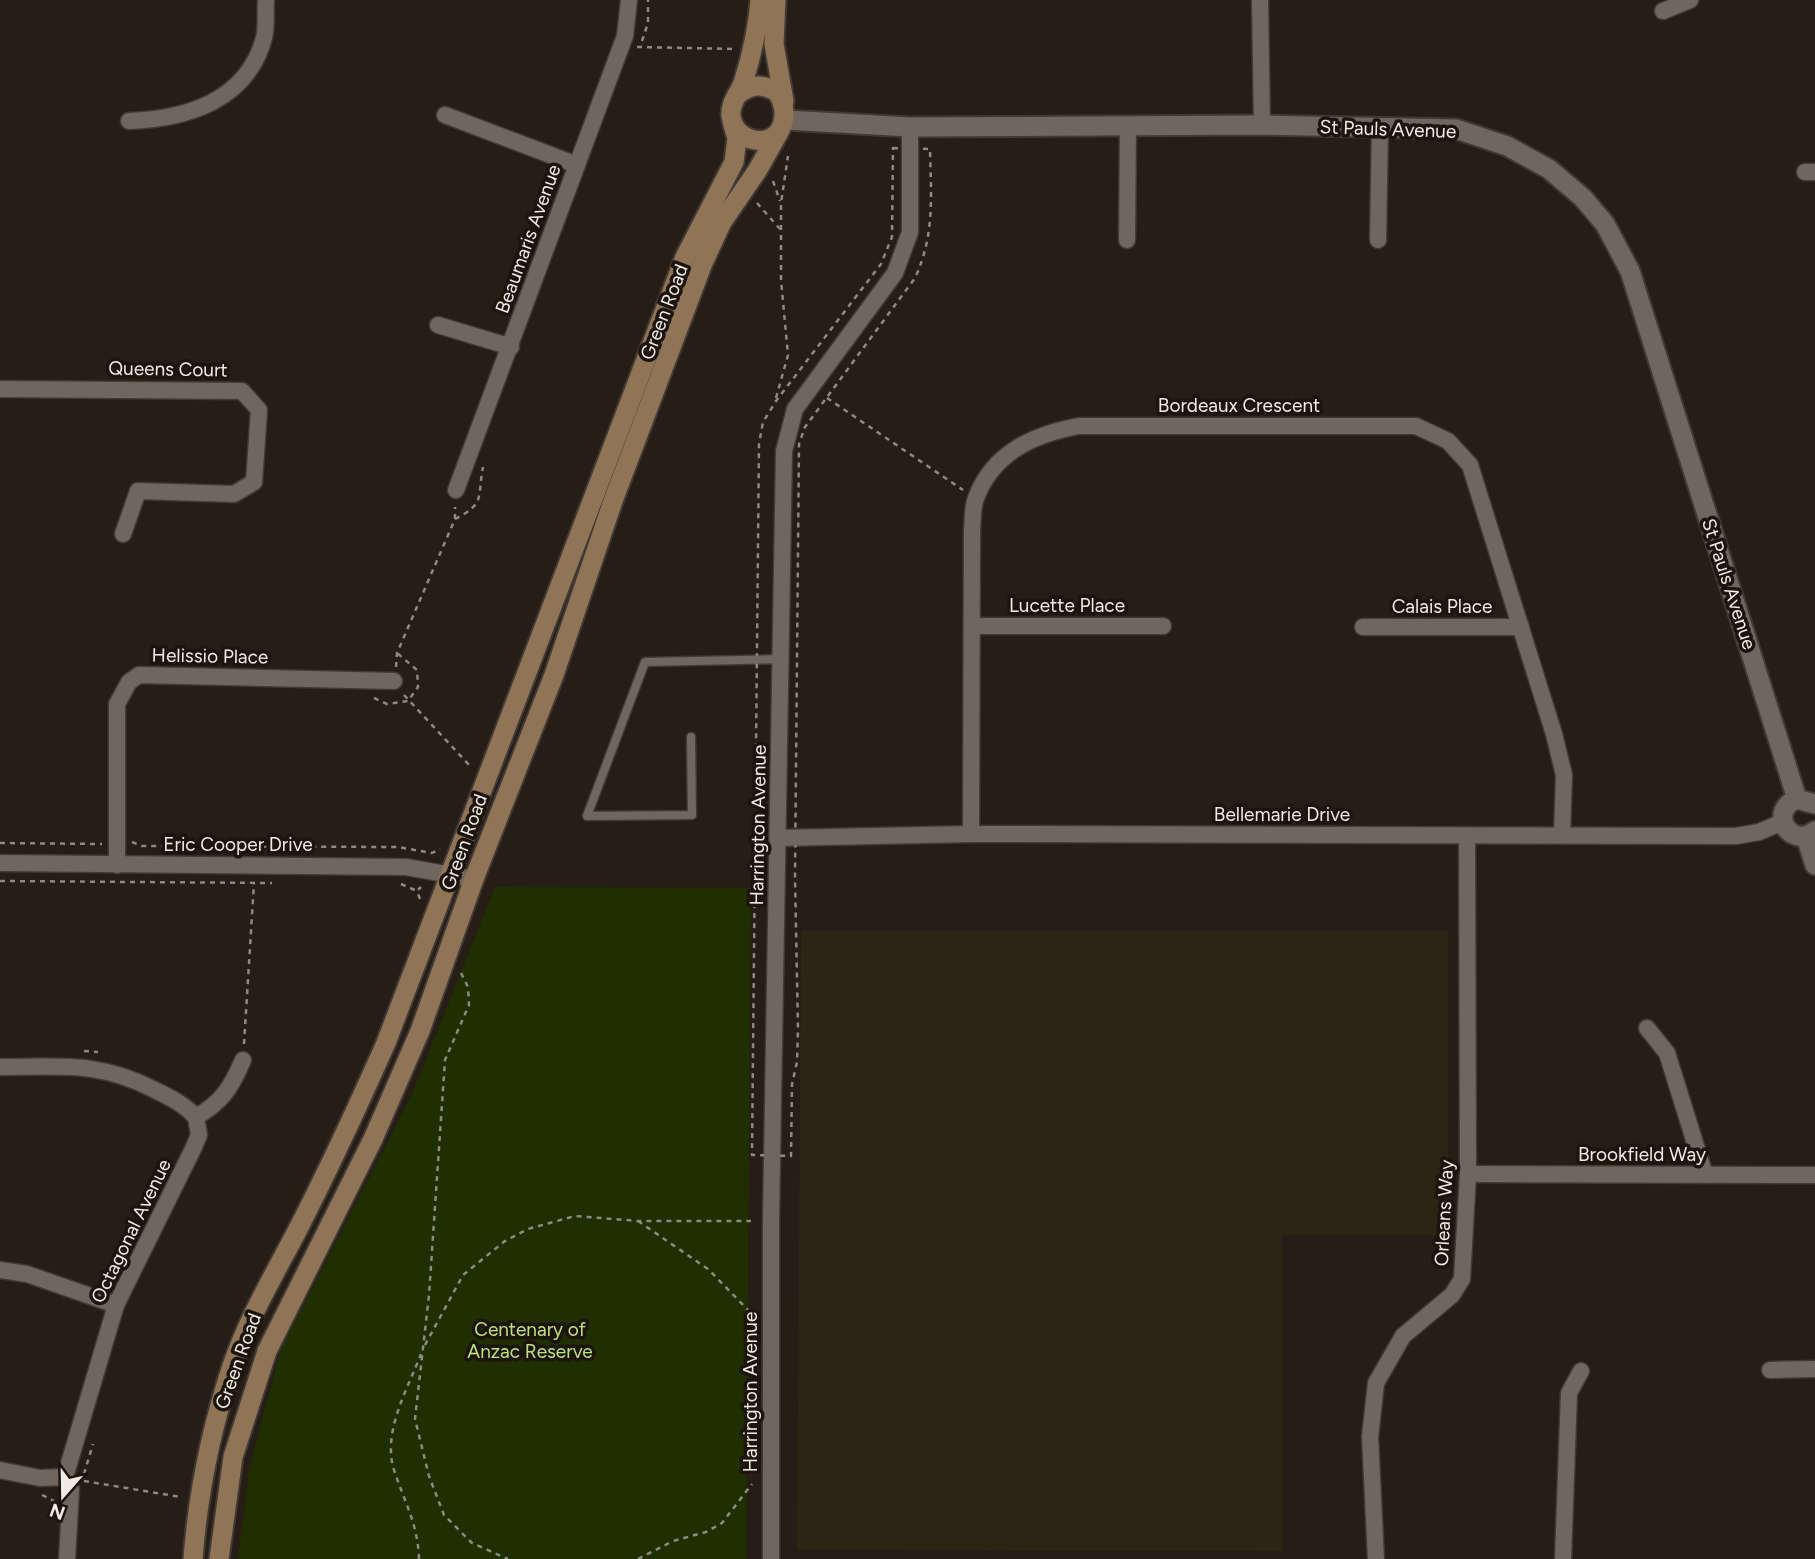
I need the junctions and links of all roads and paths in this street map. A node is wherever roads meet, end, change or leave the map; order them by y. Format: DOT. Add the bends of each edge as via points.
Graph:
graph roads {
  1 [pos="266,0"];
  2 [pos="629,0"];
  3 [pos="760,0"];
  4 [pos="776,0"];
  5 [pos="1260,0"];
  6 [pos="1690,0"];
  7 [pos="1663,11"];
  8 [pos="621,47"];
  9 [pos="739,49"];
  10 [pos="736,96"];
  11 [pos="445,115"];
  12 [pos="783,118"];
  13 [pos="129,121"];
  14 [pos="733,125"];
  15 [pos="1128,125"];
  16 [pos="1262,125"];
  17 [pos="1380,126"];
  18 [pos="910,127"];
  19 [pos="930,149"];
  20 [pos="788,156"];
  21 [pos="577,165"];
  22 [pos="771,177"];
  23 [pos="752,199"];
  24 [pos="781,203"];
  25 [pos="781,230"];
  26 [pos="1127,240"];
  27 [pos="1378,240"];
  28 [pos="438,325"];
  29 [pos="511,347"];
  30 [pos="0,388"];
  31 [pos="827,398"];
  32 [pos="776,401"];
  33 [pos="456,490"];
  34 [pos="975,499"];
  35 [pos="123,534"];
  36 [pos="972,626"];
  37 [pos="1163,626"];
  38 [pos="1521,626"];
  39 [pos="1363,627"];
  40 [pos="397,653"];
  41 [pos="783,659"];
  42 [pos="394,681"];
  43 [pos="363,693"];
  44 [pos="408,701"];
  45 [pos="691,737"];
  46 [pos="472,769"];
  47 [pos="1806,801"];
  48 [pos="797,820"];
  49 [pos="1783,822"];
  50 [pos="971,834"];
  51 [pos="1811,834"];
  52 [pos="1562,835"];
  53 [pos="1467,836"];
  54 [pos="122,838"];
  55 [pos="779,838"];
  56 [pos="134,841"];
  57 [pos="0,843"];
  58 [pos="432,853"];
  59 [pos="797,855"];
  60 [pos="0,863"];
  61 [pos="117,864"];
  62 [pos="1815,865"];
  63 [pos="426,870"];
  64 [pos="452,874"];
  65 [pos="474,879"];
  66 [pos="0,881"];
  67 [pos="254,883"];
  68 [pos="281,884"];
  69 [pos="388,884"];
  70 [pos="417,891"];
  71 [pos="421,908"];
  72 [pos="460,963"];
  73 [pos="1647,1028"];
  74 [pos="243,1060"];
  75 [pos="0,1067"];
  76 [pos="196,1117"];
  77 [pos="791,1156"];
  78 [pos="1468,1174"];
  79 [pos="1705,1175"];
  80 [pos="1815,1175"];
  81 [pos="638,1221"];
  82 [pos="751,1221"];
  83 [pos="0,1270"];
  84 [pos="116,1305"];
  85 [pos="750,1312"];
  86 [pos="423,1349"];
  87 [pos="1815,1369"];
  88 [pos="1770,1370"];
  89 [pos="1581,1371"];
  90 [pos="93,1444"];
  91 [pos="0,1470"];
  92 [pos="73,1479"];
  93 [pos="752,1484"];
  94 [pos="37,1494"];
  95 [pos="198,1500"];
  96 [pos="57,1504"];
  97 [pos="67,1559"];
  98 [pos="193,1559"];
  99 [pos="219,1559"];
  100 [pos="419,1559"];
  101 [pos="508,1559"];
  102 [pos="638,1559"];
  103 [pos="771,1559"];
  104 [pos="1376,1559"];
  105 [pos="1563,1559"];
  1 -- 13 [label="street" via="264,38 245,76 219,100 160,120"];
  2 -- 8 [label="street, Beaumaris Avenue"];
  3 -- 10 [label="main road" via="744,83"];
  4 -- 12 [label="main road" via="774,44"];
  5 -- 16 [label="street"];
  6 -- 7 [label="street"];
  8 -- 9 [label="path"];
  8 -- 21 [label="street, Beaumaris Avenue"];
  10 -- 12 [label="main road" via="746,88 767,86"];
  10 -- 14 [label="main road" via="730,113"];
  11 -- 21 [label="street"];
  12 -- 14 [label="main road" via="770,138 751,140"];
  12 -- 18 [label="street, St Pauls Avenue"];
  12 -- 65 [label="main road, Green Road" via="703,262 613,500 554,675"];
  14 -- 64 [label="main road, Green Road" via="737,138 734,162 685,257"];
  15 -- 16 [label="street, St Pauls Avenue"];
  15 -- 18 [label="street, St Pauls Avenue"];
  15 -- 26 [label="street"];
  16 -- 17 [label="street, St Pauls Avenue"];
  17 -- 27 [label="street"];
  17 -- 47 [label="street, St Pauls Avenue" via="1456,129 1507,146 1549,169 1605,224 1630,271"];
  18 -- 41 [label="street, Harrington Avenue" via="910,232 895,272 796,410 784,451"];
  19 -- 31 [label="path" via="931,223 926,253 915,278"];
  20 -- 24 [label="path"];
  21 -- 29 [label="street, Beaumaris Avenue"];
  22 -- 24 [label="path"];
  23 -- 25 [label="path"];
  24 -- 25 [label="path"];
  25 -- 32 [label="path" via="788,355"];
  28 -- 29 [label="street"];
  29 -- 33 [label="street, Beaumaris Avenue"];
  30 -- 35 [label="street, Queens Court" via="242,391 259,411 254,482 234,494 138,491"];
  31 -- 34 [label="path"];
  31 -- 48 [label="path" via="805,427 797,461"];
  33 -- 40 [label="path" via="455,519"];
  34 -- 36 [label="street, Bordeaux Crescent"];
  34 -- 38 [label="street, Bordeaux Crescent" via="1000,461 1020,443 1079,426 1416,426 1448,440 1470,465"];
  36 -- 37 [label="street, Lucette Place"];
  36 -- 50 [label="street, Bordeaux Crescent"];
  38 -- 39 [label="street, Calais Place"];
  38 -- 52 [label="street, Bordeaux Crescent" via="1564,775"];
  40 -- 42 [label="path"];
  40 -- 44 [label="path" via="417,670 418,687"];
  41 -- 45 [label="lane" via="645,662 587,816 692,815"];
  41 -- 55 [label="street, Harrington Avenue"];
  42 -- 44 [label="path"];
  42 -- 54 [label="street, Helissio Place" via="139,675 129,681 117,704"];
  43 -- 44 [label="path" via="387,704"];
  44 -- 46 [label="path"];
  47 -- 49 [label="street" via="1783,810"];
  49 -- 51 [label="street" via="1794,836"];
  49 -- 52 [label="street, Bellemarie Drive" via="1736,836"];
  50 -- 53 [label="street, Bellemarie Drive"];
  50 -- 55 [label="street, Bellemarie Drive"];
  51 -- 62 [label="street"];
  52 -- 53 [label="street, Bellemarie Drive"];
  53 -- 78 [label="street, Orleans Way"];
  54 -- 56 [label="path"];
  54 -- 56 [label="path" via="129,845"];
  54 -- 57 [label="path"];
  54 -- 61 [label="street, Helissio Place"];
  55 -- 103 [label="street, Harrington Avenue" via="771,1221"];
  56 -- 58 [label="path" via="142,846 398,846"];
  59 -- 77 [label="path" via="798,1029"];
  60 -- 61 [label="street, Eric Cooper Drive"];
  61 -- 63 [label="street, Eric Cooper Drive"];
  63 -- 64 [label="street, Eric Cooper Drive"];
  63 -- 70 [label="path"];
  64 -- 65 [label="street, Eric Cooper Drive"];
  64 -- 95 [label="main road, Green Road" via="349,1126 243,1339 223,1395"];
  65 -- 99 [label="main road, Green Road" via="420,1031 373,1139 267,1351 233,1457"];
  66 -- 67 [label="path"];
  67 -- 68 [label="path"];
  67 -- 74 [label="path"];
  69 -- 70 [label="path"];
  70 -- 71 [label="path"];
  72 -- 86 [label="path" via="469,1005 445,1060"];
  73 -- 79 [label="street" via="1667,1053"];
  74 -- 76 [label="street" via="230,1090 215,1107"];
  75 -- 76 [label="street" via="110,1070 186,1105"];
  76 -- 84 [label="street, Octagonal Avenue" via="199,1135"];
  78 -- 79 [label="street, Brookfield Way"];
  78 -- 104 [label="street, Orleans Way" via="1462,1279 1452,1295 1403,1336 1376,1383 1370,1437"];
  79 -- 80 [label="street, Brookfield Way"];
  81 -- 82 [label="path"];
  81 -- 85 [label="path" via="708,1269"];
  81 -- 86 [label="path" via="575,1216 528,1229 505,1241 463,1275"];
  83 -- 84 [label="street" via="27,1274"];
  84 -- 92 [label="street, Octagonal Avenue"];
  86 -- 100 [label="path" via="393,1425 393,1467 411,1509"];
  86 -- 101 [label="path" via="415,1419 444,1515 472,1543"];
  87 -- 88 [label="street"];
  89 -- 105 [label="street" via="1569,1393"];
  90 -- 92 [label="path" via="88,1468"];
  91 -- 92 [label="street"];
  92 -- 95 [label="path"];
  92 -- 97 [label="street"];
  93 -- 102 [label="path" via="722,1523"];
  94 -- 96 [label="path"];
  95 -- 98 [label="main road, Green Road"];
}
